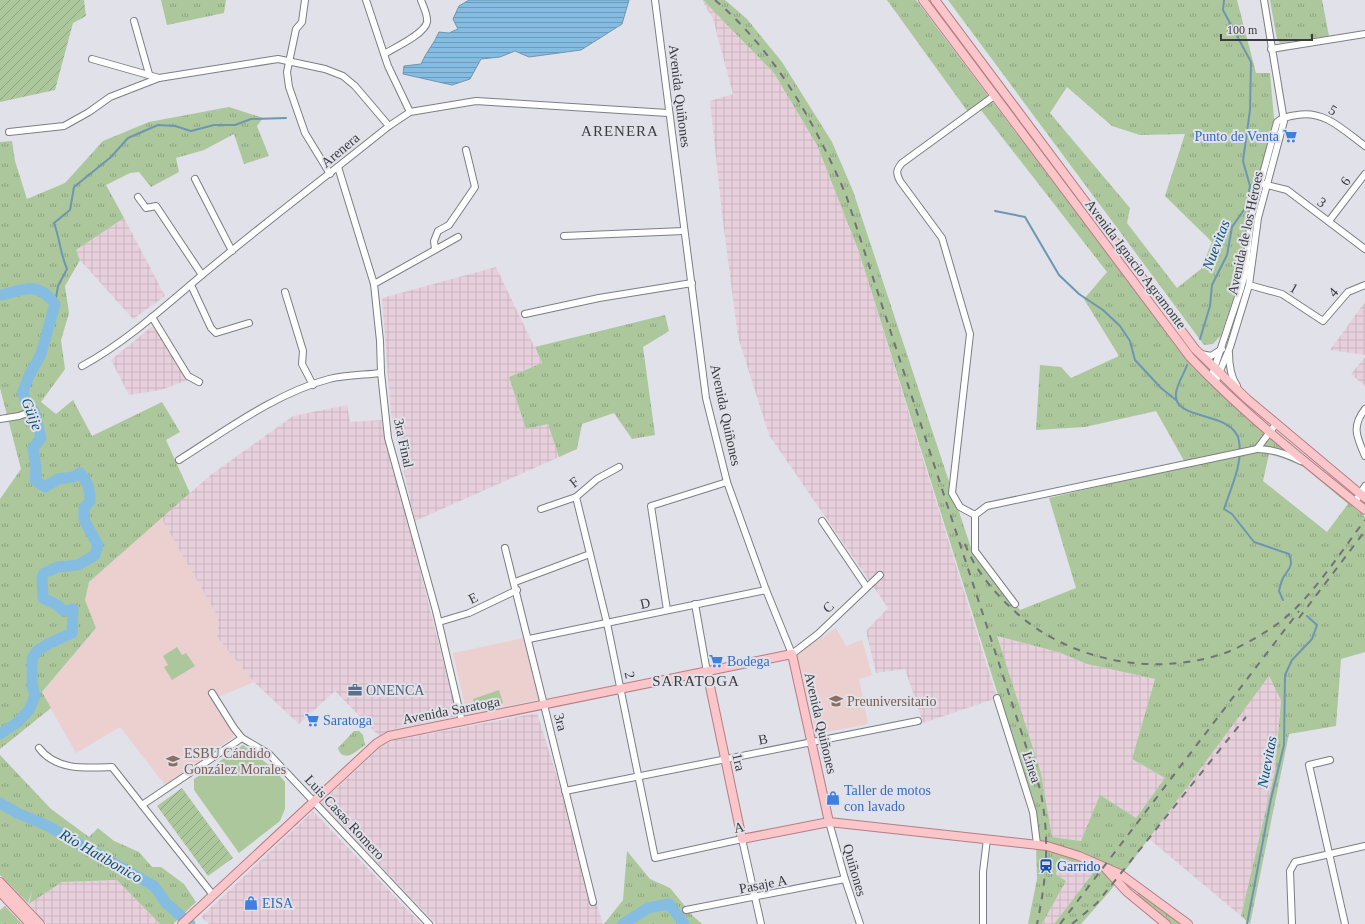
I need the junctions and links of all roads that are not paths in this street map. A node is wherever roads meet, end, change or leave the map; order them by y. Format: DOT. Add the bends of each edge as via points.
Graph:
graph roads {
  1 [pos="305,0"];
  2 [pos="366,0"];
  3 [pos="421,0"];
  4 [pos="655,0"];
  5 [pos="923,0"];
  6 [pos="935,0"];
  7 [pos="1264,0"];
  8 [pos="134,21"];
  9 [pos="1365,34"];
  10 [pos="1271,49"];
  11 [pos="384,54"];
  12 [pos="92,59"];
  13 [pos="290,60"];
  14 [pos="149,74"];
  15 [pos="159,78"];
  16 [pos="994,96"];
  17 [pos="410,112"];
  18 [pos="668,113"];
  19 [pos="1283,117"];
  20 [pos="389,126"];
  21 [pos="9,132"];
  22 [pos="1365,146"];
  23 [pos="466,150"];
  24 [pos="338,167"];
  25 [pos="330,174"];
  26 [pos="1365,174"];
  27 [pos="195,179"];
  28 [pos="1263,184"];
  29 [pos="138,197"];
  30 [pos="1329,221"];
  31 [pos="684,231"];
  32 [pos="564,236"];
  33 [pos="458,237"];
  34 [pos="435,249"];
  35 [pos="1365,249"];
  36 [pos="232,251"];
  37 [pos="202,275"];
  38 [pos="692,283"];
  39 [pos="374,284"];
  40 [pos="191,285"];
  41 [pos="1249,285"];
  42 [pos="1365,285"];
  43 [pos="285,292"];
  44 [pos="525,314"];
  45 [pos="152,317"];
  46 [pos="1324,321"];
  47 [pos="249,323"];
  48 [pos="1230,347"];
  49 [pos="1222,349"];
  50 [pos="1199,354"];
  51 [pos="82,366"];
  52 [pos="1217,372"];
  53 [pos="380,373"];
  54 [pos="1213,381"];
  55 [pos="199,382"];
  56 [pos="312,385"];
  57 [pos="1243,395"];
  58 [pos="1365,409"];
  59 [pos="30,412"];
  60 [pos="0,419"];
  61 [pos="1276,424"];
  62 [pos="1270,431"];
  63 [pos="1257,449"];
  64 [pos="1365,456"];
  65 [pos="179,460"];
  66 [pos="619,467"];
  67 [pos="1314,468"];
  68 [pos="727,482"];
  69 [pos="1365,486"];
  70 [pos="1363,496"];
  71 [pos="576,497"];
  72 [pos="1355,502"];
  73 [pos="541,510"];
  74 [pos="1365,510"];
  75 [pos="975,515"];
  76 [pos="822,521"];
  77 [pos="505,548"];
  78 [pos="590,554"];
  79 [pos="880,575"];
  80 [pos="515,582"];
  81 [pos="866,586"];
  82 [pos="516,590"];
  83 [pos="766,590"];
  84 [pos="694,604"];
  85 [pos="1016,604"];
  86 [pos="667,610"];
  87 [pos="439,622"];
  88 [pos="607,624"];
  89 [pos="529,639"];
  90 [pos="792,654"];
  91 [pos="707,672"];
  92 [pos="621,689"];
  93 [pos="212,693"];
  94 [pos="997,698"];
  95 [pos="544,705"];
  96 [pos="918,721"];
  97 [pos="462,722"];
  98 [pos="242,738"];
  99 [pos="812,742"];
  100 [pos="39,748"];
  101 [pos="725,759"];
  102 [pos="1330,760"];
  103 [pos="639,776"];
  104 [pos="565,791"];
  105 [pos="314,803"];
  106 [pos="142,805"];
  107 [pos="829,822"];
  108 [pos="987,839"];
  109 [pos="742,840"];
  110 [pos="1037,844"];
  111 [pos="1365,846"];
  112 [pos="1330,854"];
  113 [pos="655,858"];
  114 [pos="1104,867"];
  115 [pos="844,879"];
  116 [pos="0,882"];
  117 [pos="1134,883"];
  118 [pos="0,892"];
  119 [pos="1127,892"];
  120 [pos="213,895"];
  121 [pos="6,898"];
  122 [pos="754,898"];
  123 [pos="593,902"];
  124 [pos="686,910"];
  125 [pos="1162,923"];
  126 [pos="30,924"];
  127 [pos="40,924"];
  128 [pos="182,924"];
  129 [pos="429,924"];
  130 [pos="761,924"];
  131 [pos="860,924"];
  132 [pos="983,924"];
  133 [pos="1188,924"];
  134 [pos="1292,924"];
  135 [pos="1345,924"];
  1 -- 13 [label="street" via="302,22 296,29"];
  2 -- 11 [label="street"];
  3 -- 11 [label="street" via="426,15 425,27"];
  4 -- 18 [label="street, Avenida Quiñones"];
  5 -- 16 [label="main road, Avenida Ignacio Agramonte"];
  6 -- 50 [label="main road, Avenida Ignacio Agramonte"];
  7 -- 10 [label="street"];
  8 -- 14 [label="street"];
  9 -- 10 [label="street"];
  10 -- 19 [label="street"];
  11 -- 17 [label="street"];
  12 -- 14 [label="street"];
  13 -- 15 [label="street" via="278,59"];
  13 -- 20 [label="street" via="343,76"];
  13 -- 25 [label="street" via="287,72 289,87 302,127"];
  14 -- 15 [label="street"];
  15 -- 21 [label="street" via="110,97 64,126"];
  16 -- 54 [label="main road, Avenida Ignacio Agramonte" via="1172,333"];
  16 -- 75 [label="street" via="897,169 900,181 942,238 970,334 952,493 960,507"];
  17 -- 18 [label="street, Arenera" via="476,101"];
  17 -- 20 [label="street, Arenera"];
  18 -- 31 [label="street, Avenida Quiñones"];
  19 -- 22 [label="street, 5" via="1319,115"];
  19 -- 28 [label="street, Avenida de los Héroes" via="1277,122"];
  20 -- 24 [label="street, Arenera"];
  23 -- 34 [label="street" via="475,187 449,225 438,231 434,241"];
  24 -- 25 [label="street, Arenera"];
  24 -- 39 [label="street, 3ra Final"];
  25 -- 36 [label="street, Arenera"];
  26 -- 30 [label="street, 6"];
  27 -- 36 [label="street"];
  28 -- 30 [label="street, 3" via="1287,190"];
  28 -- 41 [label="street, Avenida de los Héroes"];
  28 -- 49 [label="street, Avenida de los Héroes" via="1251,218 1245,274"];
  29 -- 37 [label="street" via="146,208 156,206"];
  30 -- 35 [label="street, 3"];
  31 -- 32 [label="street"];
  31 -- 38 [label="street, Avenida Quiñones"];
  33 -- 34 [label="street"];
  34 -- 39 [label="street"];
  36 -- 37 [label="street, Arenera"];
  37 -- 40 [label="street, Arenera"];
  38 -- 44 [label="street" via="599,298"];
  38 -- 68 [label="street, Avenida Quiñones" via="706,398"];
  39 -- 53 [label="street, 3ra Final" via="380,341"];
  40 -- 45 [label="street, Arenera"];
  40 -- 47 [label="street" via="211,328 216,333"];
  41 -- 46 [label="street, 1" via="1282,294"];
  41 -- 48 [label="street, Avenida de los Héroes"];
  42 -- 46 [label="street, 4" via="1348,292"];
  43 -- 56 [label="street" via="303,351 302,364"];
  45 -- 51 [label="street, Arenera" via="101,356"];
  45 -- 55 [label="street" via="188,376"];
  48 -- 52 [label="street, Avenida de los Héroes"];
  48 -- 57 [label="street" via="1234,381"];
  49 -- 50 [label="street" via="1211,356"];
  49 -- 52 [label="street, Avenida de los Héroes"];
  50 -- 52 [label="main road, Avenida Ignacio Agramonte"];
  52 -- 54 [label="street, Avenida de los Héroes"];
  52 -- 57 [label="main road, Avenida Ignacio Agramonte"];
  53 -- 56 [label="street" via="329,379"];
  53 -- 87 [label="street, 3ra Final" via="388,438"];
  54 -- 62 [label="main road, Avenida Ignacio Agramonte"];
  56 -- 65 [label="street" via="249,416"];
  57 -- 61 [label="main road, Avenida Ignacio Agramonte"];
  58 -- 64 [label="street" via="1356,426 1358,440"];
  59 -- 60 [label="street"];
  61 -- 62 [label="street"];
  61 -- 70 [label="main road, Avenida Ignacio Agramonte"];
  62 -- 63 [label="street"];
  62 -- 67 [label="main road, Avenida Ignacio Agramonte"];
  63 -- 67 [label="street" via="1283,453"];
  63 -- 75 [label="street" via="988,506"];
  66 -- 71 [label="street, F" via="596,479"];
  67 -- 72 [label="main road, Avenida Ignacio Agramonte"];
  68 -- 83 [label="street, Avenida Quiñones"];
  68 -- 86 [label="street" via="651,506"];
  69 -- 70 [label="street"];
  70 -- 72 [label="street"];
  71 -- 73 [label="street, F"];
  71 -- 78 [label="street, 2"];
  72 -- 74 [label="main road, Avenida Ignacio Agramonte"];
  75 -- 85 [label="street" via="975,551"];
  76 -- 81 [label="street"];
  77 -- 80 [label="street, 3ra"];
  78 -- 80 [label="street"];
  78 -- 88 [label="street, 2"];
  79 -- 81 [label="street, C"];
  80 -- 82 [label="street, 3ra"];
  81 -- 90 [label="street, C" via="818,634"];
  82 -- 87 [label="street, E" via="469,613"];
  82 -- 89 [label="street, 3ra"];
  83 -- 84 [label="street, D"];
  83 -- 90 [label="street, Avenida Quiñones"];
  84 -- 86 [label="street, D"];
  84 -- 91 [label="street, 1ra"];
  86 -- 88 [label="street, D"];
  87 -- 97 [label="street, 3ra Final"];
  88 -- 89 [label="street, D"];
  88 -- 92 [label="street, 2"];
  89 -- 95 [label="street, 3ra"];
  90 -- 91 [label="main road, Avenida Saratoga"];
  90 -- 99 [label="main road, Avenida Quiñones"];
  91 -- 92 [label="main road, Avenida Saratoga"];
  91 -- 101 [label="main road, 1ra"];
  92 -- 95 [label="main road, Avenida Saratoga"];
  92 -- 103 [label="street, 2"];
  93 -- 98 [label="street, Luis Casas Romero"];
  94 -- 110 [label="street, Línea" via="1034,812"];
  95 -- 97 [label="main road, Avenida Saratoga"];
  95 -- 104 [label="street, 3ra"];
  96 -- 99 [label="street, B"];
  97 -- 105 [label="main road, Avenida Saratoga" via="389,736 377,744"];
  98 -- 105 [label="street, Luis Casas Romero" via="269,754"];
  98 -- 106 [label="street"];
  99 -- 101 [label="street, B"];
  99 -- 107 [label="main road, Avenida Quiñones"];
  100 -- 106 [label="street" via="54,761 73,768 112,767"];
  101 -- 103 [label="street, B"];
  101 -- 109 [label="main road, 1ra"];
  102 -- 112 [label="street" via="1309,765"];
  103 -- 104 [label="street, B"];
  103 -- 113 [label="street, 2"];
  104 -- 123 [label="street, 3ra"];
  105 -- 120 [label="main road, Avenida Saratoga"];
  105 -- 129 [label="street, Luis Casas Romero"];
  106 -- 120 [label="street"];
  107 -- 108 [label="main road, A"];
  107 -- 109 [label="main road, A"];
  107 -- 115 [label="street, Quiñones"];
  108 -- 110 [label="main road, A"];
  108 -- 132 [label="street" via="983,872"];
  109 -- 113 [label="street, A"];
  109 -- 122 [label="street, 1ra"];
  110 -- 114 [label="main road, A" via="1079,856"];
  111 -- 112 [label="street"];
  112 -- 134 [label="street" via="1295,862 1290,871"];
  112 -- 135 [label="street"];
  114 -- 117 [label="main road, A"];
  114 -- 119 [label="main road"];
  115 -- 122 [label="street, Pasaje A"];
  115 -- 131 [label="street, Quiñones"];
  116 -- 121 [label="main road"];
  117 -- 119 [label="main road"];
  117 -- 133 [label="main road, A"];
  118 -- 121 [label="main road"];
  119 -- 125 [label="main road"];
  120 -- 128 [label="main road, Avenida Saratoga"];
  121 -- 126 [label="main road"];
  121 -- 127 [label="main road"];
  122 -- 124 [label="street, Pasaje A"];
  122 -- 130 [label="street, 1ra"];
}
